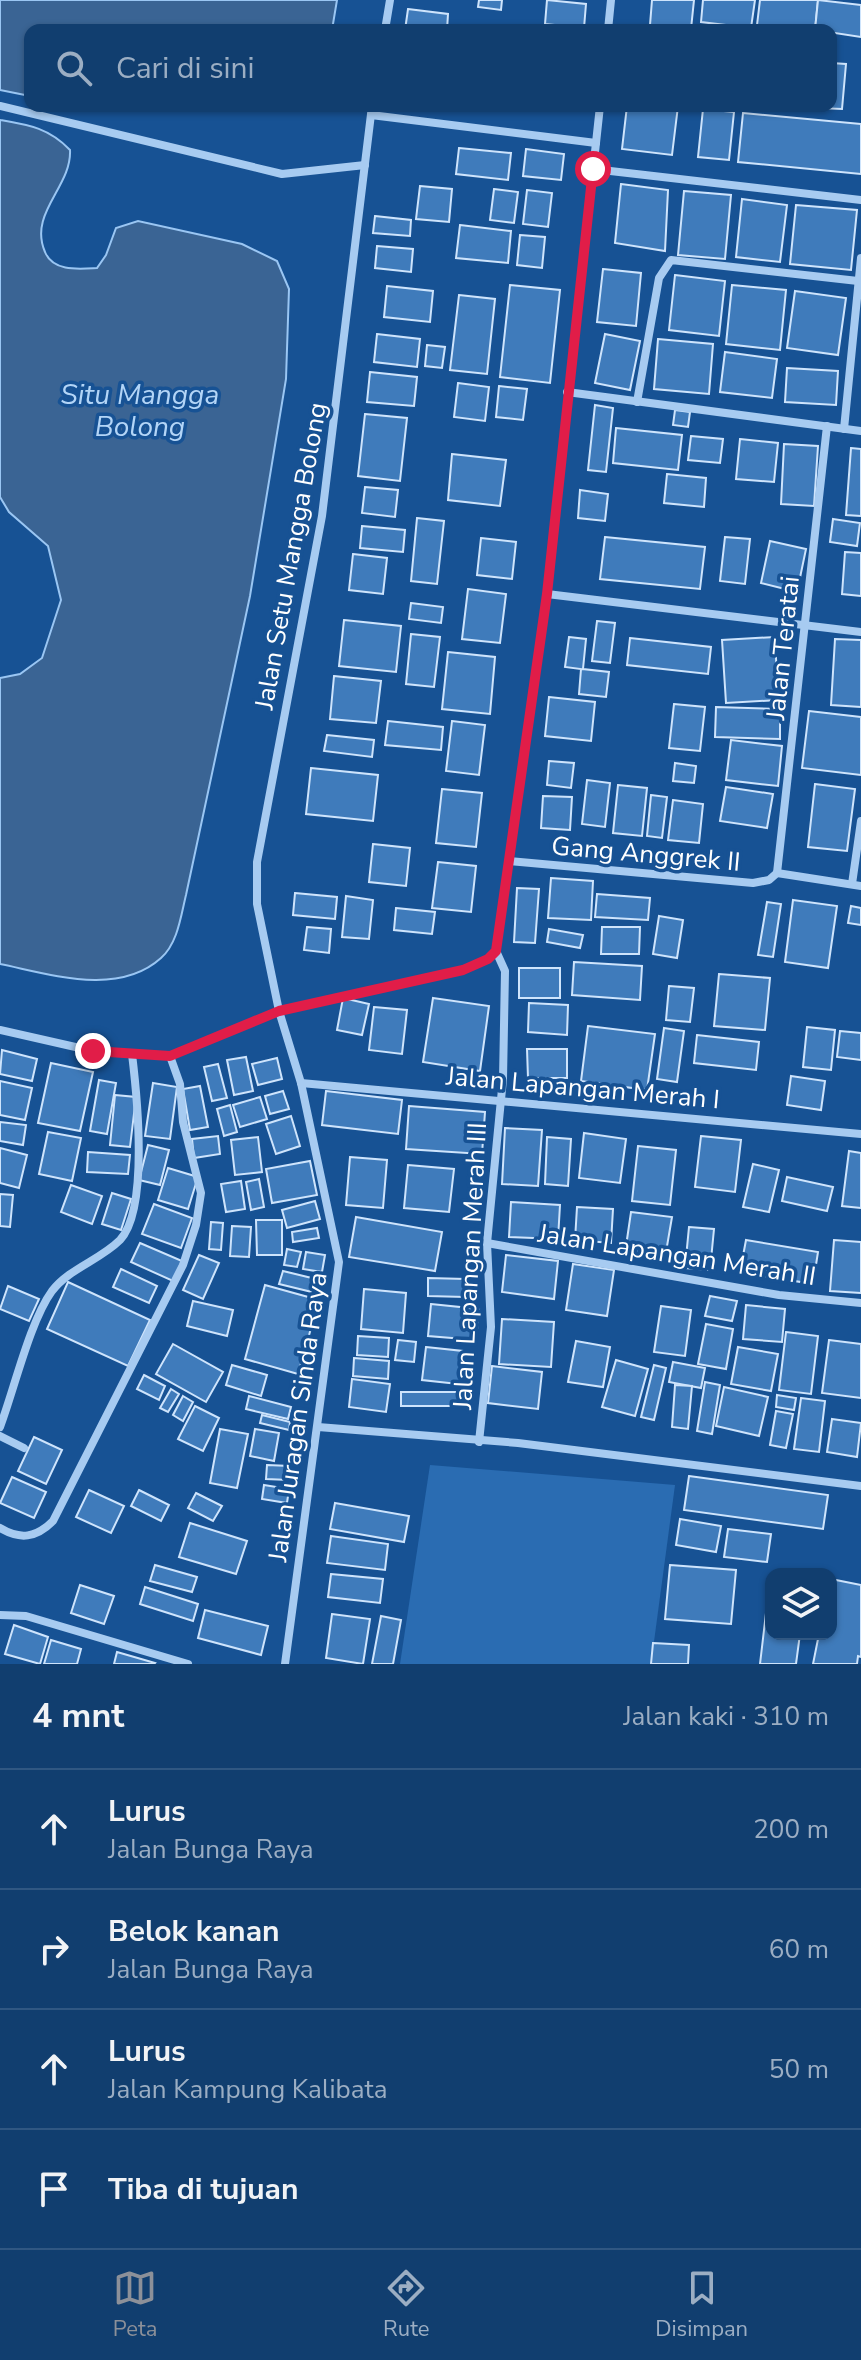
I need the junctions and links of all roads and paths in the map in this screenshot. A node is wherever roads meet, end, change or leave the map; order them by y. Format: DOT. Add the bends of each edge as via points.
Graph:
graph roads {
  1 [pos="390,0"];
  2 [pos="611,0"];
  3 [pos="386,24"];
  4 [pos="609,24"];
  5 [pos="0,106"];
  6 [pos="24,112"];
  7 [pos="25,112"];
  8 [pos="372,112"];
  9 [pos="386,112"];
  10 [pos="599,112"];
  11 [pos="596,143"];
  12 [pos="365,165"];
  13 [pos="593,169"];
  14 [pos="861,200"];
  15 [pos="861,258"];
  16 [pos="858,281"];
  17 [pos="567,392"];
  18 [pos="637,402"];
  19 [pos="827,426"];
  20 [pos="844,429"];
  21 [pos="861,431"];
  22 [pos="547,594"];
  23 [pos="806,626"];
  24 [pos="861,632"];
  25 [pos="861,821"];
  26 [pos="509,861"];
  27 [pos="777,873"];
  28 [pos="857,885"];
  29 [pos="496,951"];
  30 [pos="279,1011"];
  31 [pos="0,1030"];
  32 [pos="132,1054"];
  33 [pos="170,1056"];
  34 [pos="301,1083"];
  35 [pos="500,1100"];
  36 [pos="861,1134"];
  37 [pos="487,1243"];
  38 [pos="861,1303"];
  39 [pos="0,1427"];
  40 [pos="318,1427"];
  41 [pos="0,1436"];
  42 [pos="479,1442"];
  43 [pos="24,1448"];
  44 [pos="861,1486"];
  45 [pos="0,1528"];
  46 [pos="0,1615"];
  47 [pos="188,1664"];
  48 [pos="285,1664"];
  1 -- 3 [label="street"];
  2 -- 4 [label="street"];
  5 -- 6 [label="street"];
  7 -- 12 [label="street" via="282,174"];
  8 -- 12 [label="street, Jalan Setu Mangga Bolong"];
  9 -- 11 [label="street"];
  10 -- 11 [label="street"];
  11 -- 13 [label="street"];
  12 -- 30 [label="street, Jalan Setu Mangga Bolong" via="322,516 257,862 257,904"];
  13 -- 14 [label="street"];
  13 -- 17 [label="street"];
  15 -- 16 [label="street"];
  16 -- 18 [label="street" via="671,260 659,278"];
  16 -- 20 [label="street"];
  17 -- 18 [label="street"];
  17 -- 22 [label="street"];
  18 -- 19 [label="street"];
  19 -- 20 [label="street"];
  19 -- 23 [label="street, Jalan Teratai"];
  20 -- 21 [label="street"];
  22 -- 23 [label="street"];
  22 -- 26 [label="street"];
  23 -- 24 [label="street"];
  23 -- 27 [label="street, Jalan Teratai"];
  25 -- 28 [label="street"];
  26 -- 27 [label="street, Gang Anggrek II" via="753,883"];
  26 -- 29 [label="street"];
  27 -- 28 [label="street"];
  29 -- 30 [label="street" via="463,970"];
  29 -- 35 [label="street, Jalan Lapangan Merah III" via="505,971"];
  30 -- 33 [label="street"];
  30 -- 34 [label="street, Jalan Setu Mangga Bolong"];
  31 -- 32 [label="street" via="93,1051"];
  32 -- 33 [label="street"];
  32 -- 39 [label="street" via="134,1207 123,1237 53,1290"];
  33 -- 45 [label="street" via="201,1193 183,1265 53,1521 26,1537"];
  34 -- 35 [label="street, Jalan Lapangan Merah I"];
  34 -- 40 [label="street, Jalan Juragan Sinda Raya" via="339,1262"];
  35 -- 36 [label="street, Jalan Lapangan Merah I"];
  35 -- 37 [label="street, Jalan Lapangan Merah III"];
  37 -- 38 [label="street, Jalan Lapangan Merah II" via="779,1295"];
  37 -- 42 [label="street, Jalan Lapangan Merah III" via="491,1327"];
  40 -- 42 [label="street, Jalan Lapangan Merah III"];
  40 -- 48 [label="street, Jalan Juragan Sinda Raya"];
  41 -- 43 [label="street"];
  42 -- 44 [label="street, Jalan Lapangan Merah III"];
  46 -- 47 [label="street" via="26,1616"];
}
